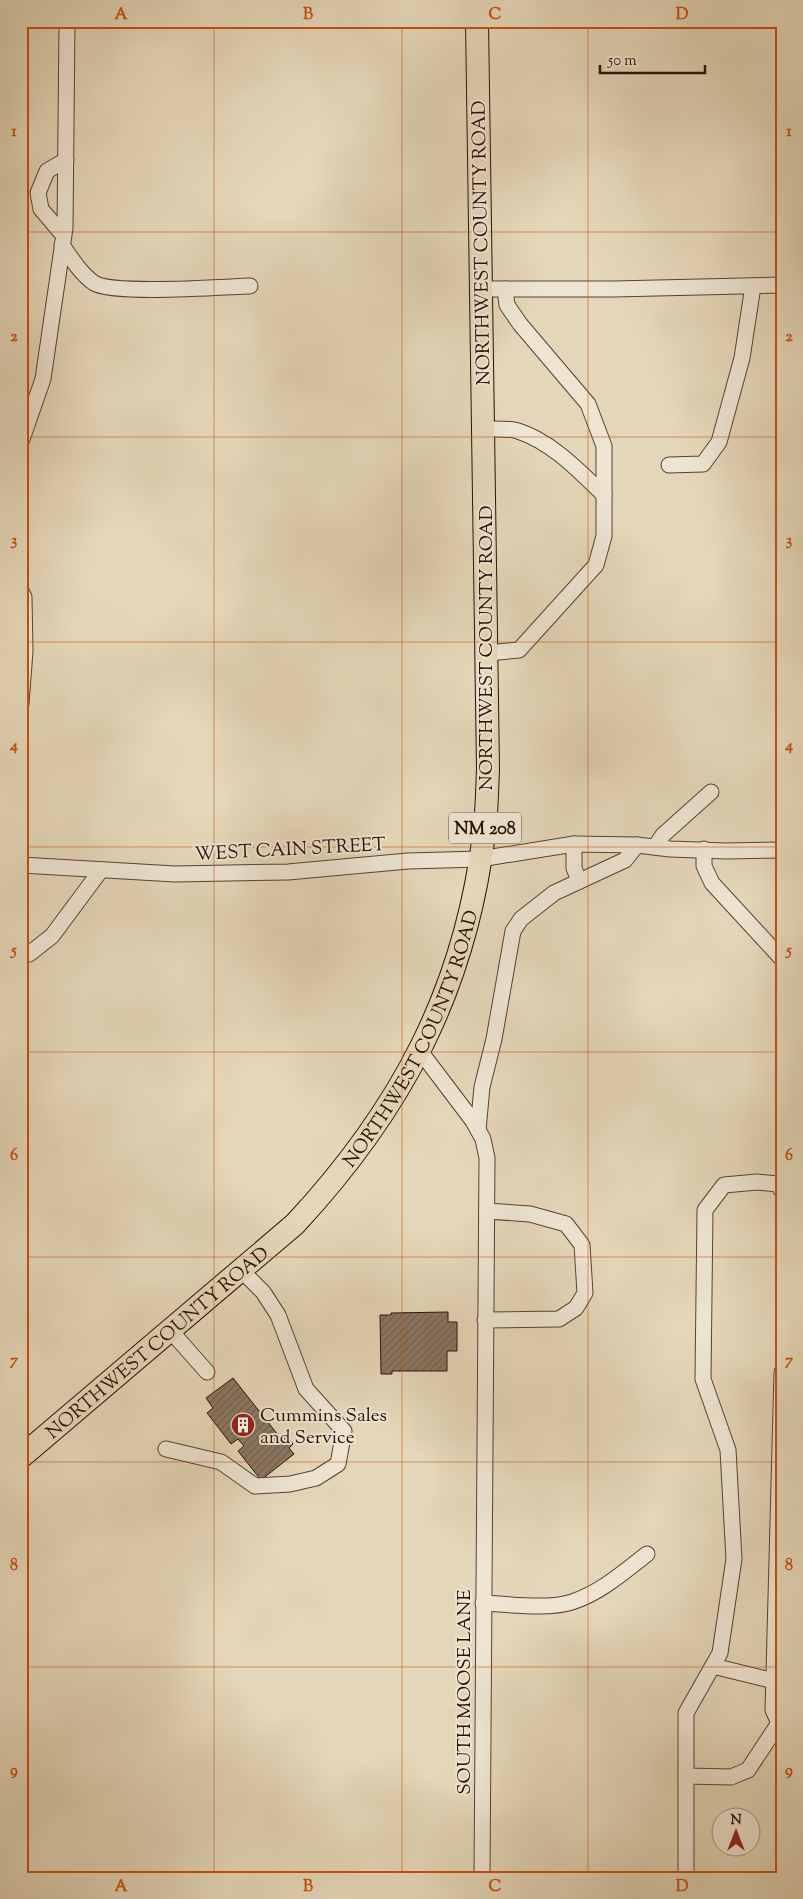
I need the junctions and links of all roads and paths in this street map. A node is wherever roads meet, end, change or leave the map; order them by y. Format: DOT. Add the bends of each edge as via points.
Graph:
graph roads {
  1 [pos="67,21"];
  2 [pos="477,21"];
  3 [pos="66,160"];
  4 [pos="63,240"];
  5 [pos="782,285"];
  6 [pos="250,286"];
  7 [pos="752,286"];
  8 [pos="480,289"];
  9 [pos="505,289"];
  10 [pos="483,429"];
  11 [pos="21,442"];
  12 [pos="669,466"];
  13 [pos="604,495"];
  14 [pos="21,591"];
  15 [pos="487,652"];
  16 [pos="21,704"];
  17 [pos="711,792"];
  18 [pos="574,844"];
  19 [pos="637,845"];
  20 [pos="655,847"];
  21 [pos="704,850"];
  22 [pos="782,850"];
  23 [pos="480,859"];
  24 [pos="21,865"];
  25 [pos="101,870"];
  26 [pos="579,882"];
  27 [pos="29,954"];
  28 [pos="782,959"];
  29 [pos="420,1051"];
  30 [pos="478,1130"];
  31 [pos="780,1187"];
  32 [pos="487,1211"];
  33 [pos="241,1270"];
  34 [pos="485,1320"];
  35 [pos="170,1330"];
  36 [pos="207,1372"];
  37 [pos="782,1372"];
  38 [pos="166,1449"];
  39 [pos="21,1457"];
  40 [pos="647,1554"];
  41 [pos="483,1603"];
  42 [pos="713,1666"];
  43 [pos="778,1682"];
  44 [pos="780,1727"];
  45 [pos="686,1776"];
  46 [pos="482,1878"];
  47 [pos="686,1878"];
  1 -- 3 [label="street"];
  2 -- 8 [label="highway, NORTHWEST COUNTY ROAD / NM 208"];
  3 -- 4 [label="street"];
  3 -- 4 [label="street" via="48,170 38,193 41,210"];
  4 -- 6 [label="street" via="80,270 95,284 121,288"];
  4 -- 11 [label="street" via="43,379"];
  5 -- 7 [label="street"];
  7 -- 9 [label="street"];
  7 -- 12 [label="street" via="742,358 719,442 703,464"];
  8 -- 9 [label="street"];
  8 -- 10 [label="highway, NORTHWEST COUNTY ROAD / NM 208"];
  9 -- 13 [label="street" via="507,305 520,324 588,404 604,446"];
  10 -- 13 [label="street" via="516,430 544,443 577,468"];
  10 -- 15 [label="highway, NORTHWEST COUNTY ROAD / NM 208"];
  13 -- 15 [label="street" via="604,536 596,565 519,650"];
  14 -- 16 [label="street" via="24,597 25,651"];
  15 -- 23 [label="highway, NORTHWEST COUNTY ROAD / NM 208" via="488,770"];
  17 -- 20 [label="street" via="663,834"];
  18 -- 19 [label="street, WEST CAIN STREET"];
  18 -- 23 [label="street, WEST CAIN STREET"];
  18 -- 26 [label="street" via="574,868"];
  19 -- 20 [label="street, WEST CAIN STREET"];
  19 -- 26 [label="street" via="624,860"];
  20 -- 21 [label="street, WEST CAIN STREET"];
  21 -- 22 [label="street, WEST CAIN STREET"];
  21 -- 28 [label="street" via="704,866 712,883"];
  23 -- 25 [label="street, WEST CAIN STREET" via="408,861 288,872 175,874"];
  23 -- 29 [label="highway, NORTHWEST COUNTY ROAD / NM 208" via="466,928 438,1011"];
  24 -- 25 [label="street, WEST CAIN STREET"];
  25 -- 27 [label="street" via="52,936"];
  26 -- 30 [label="street" via="548,898 521,918 513,931 482,1087"];
  29 -- 30 [label="street"];
  29 -- 33 [label="highway, NORTHWEST COUNTY ROAD / NM 208" via="383,1115 346,1167 295,1224"];
  30 -- 32 [label="street, SOUTH MOOSE LANE" via="484,1139 487,1158"];
  31 -- 42 [label="street" via="757,1182 724,1186 705,1210 703,1379 728,1450 734,1559 720,1654"];
  32 -- 34 [label="street, SOUTH MOOSE LANE"];
  32 -- 34 [label="street" via="530,1214 566,1224 582,1245 585,1293 576,1308 559,1319"];
  33 -- 35 [label="highway, NORTHWEST COUNTY ROAD / NM 208"];
  33 -- 38 [label="street" via="263,1292 278,1315 306,1389 344,1431 338,1464 316,1478 290,1484 255,1486 221,1462"];
  34 -- 41 [label="street, SOUTH MOOSE LANE"];
  35 -- 36 [label="street"];
  35 -- 39 [label="highway, NORTHWEST COUNTY ROAD / NM 208"];
  37 -- 43 [label="street"];
  40 -- 41 [label="street" via="610,1582 572,1602 552,1605"];
  41 -- 46 [label="street, SOUTH MOOSE LANE"];
  42 -- 43 [label="street"];
  42 -- 45 [label="street" via="686,1712"];
  43 -- 44 [label="street" via="773,1710"];
  44 -- 45 [label="street" via="748,1770 731,1777"];
  45 -- 47 [label="street"];
}
